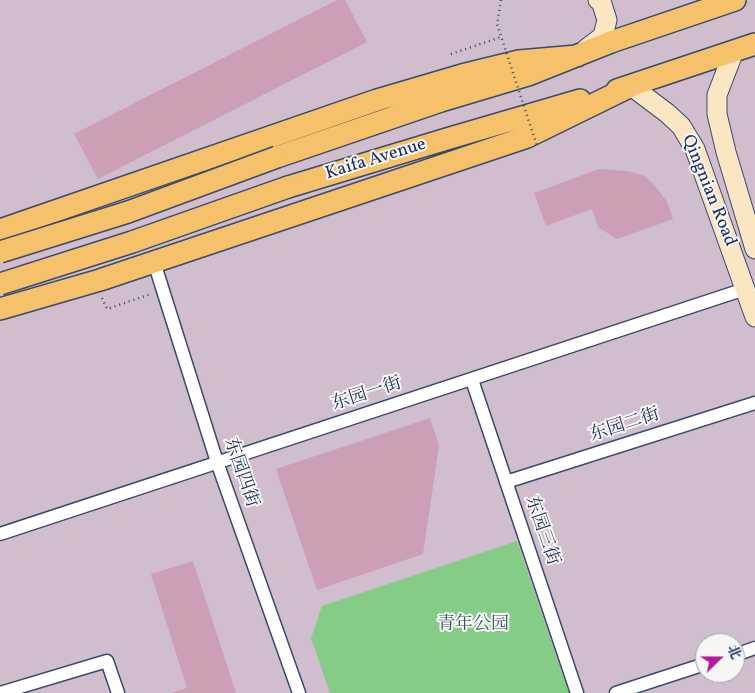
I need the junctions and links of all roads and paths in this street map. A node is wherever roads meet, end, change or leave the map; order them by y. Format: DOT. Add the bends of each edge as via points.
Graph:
graph roads {
  1 [pos="501,0"];
  2 [pos="598,0"];
  3 [pos="735,0"];
  4 [pos="501,37"];
  5 [pos="755,44"];
  6 [pos="734,51"];
  7 [pos="451,54"];
  8 [pos="578,56"];
  9 [pos="630,86"];
  10 [pos="537,146"];
  11 [pos="0,230"];
  12 [pos="755,249"];
  13 [pos="0,252"];
  14 [pos="154,262"];
  15 [pos="0,284"];
  16 [pos="745,289"];
  17 [pos="162,290"];
  18 [pos="100,296"];
  19 [pos="0,309"];
  20 [pos="755,317"];
  21 [pos="472,380"];
  22 [pos="755,403"];
  23 [pos="217,462"];
  24 [pos="506,482"];
  25 [pos="0,534"];
  26 [pos="695,667"];
  27 [pos="0,693"];
  28 [pos="118,693"];
  29 [pos="299,693"];
  30 [pos="578,693"];
  31 [pos="616,693"];
  1 -- 4 [label="path, bridge" via="498,24"];
  2 -- 8 [label="main road" via="607,20 603,36"];
  3 -- 8 [label="main road, Kaifa Avenue"];
  4 -- 7 [label="path"];
  4 -- 10 [label="path, bridge"];
  5 -- 6 [label="main road, Kaifa Avenue"];
  6 -- 9 [label="main road, Kaifa Avenue"];
  6 -- 12 [label="main road, Qingnian Road" via="717,95 718,114"];
  8 -- 11 [label="main road" via="519,61 377,100"];
  8 -- 13 [label="main road, Kaifa Avenue, bridge" via="277,157 128,212"];
  9 -- 14 [label="main road" via="527,136"];
  9 -- 15 [label="main road, Kaifa Avenue, bridge" via="288,188"];
  9 -- 16 [label="main road, Qingnian Road" via="681,126 695,149"];
  14 -- 17 [label="street, 东园四街"];
  14 -- 19 [label="main road"];
  16 -- 20 [label="main road, Qingnian Road"];
  16 -- 21 [label="street, 东园一街"];
  17 -- 18 [label="path" via="107,309"];
  17 -- 23 [label="street, 东园四街"];
  21 -- 23 [label="street, 东园一街"];
  21 -- 24 [label="street, 东园三街"];
  22 -- 24 [label="street, 东园二街"];
  23 -- 25 [label="street, 东园一街"];
  23 -- 29 [label="street, 东园四街"];
  24 -- 30 [label="street, 东园三街"];
  26 -- 31 [label="street"];
  27 -- 28 [label="street" via="107,661"];
}
